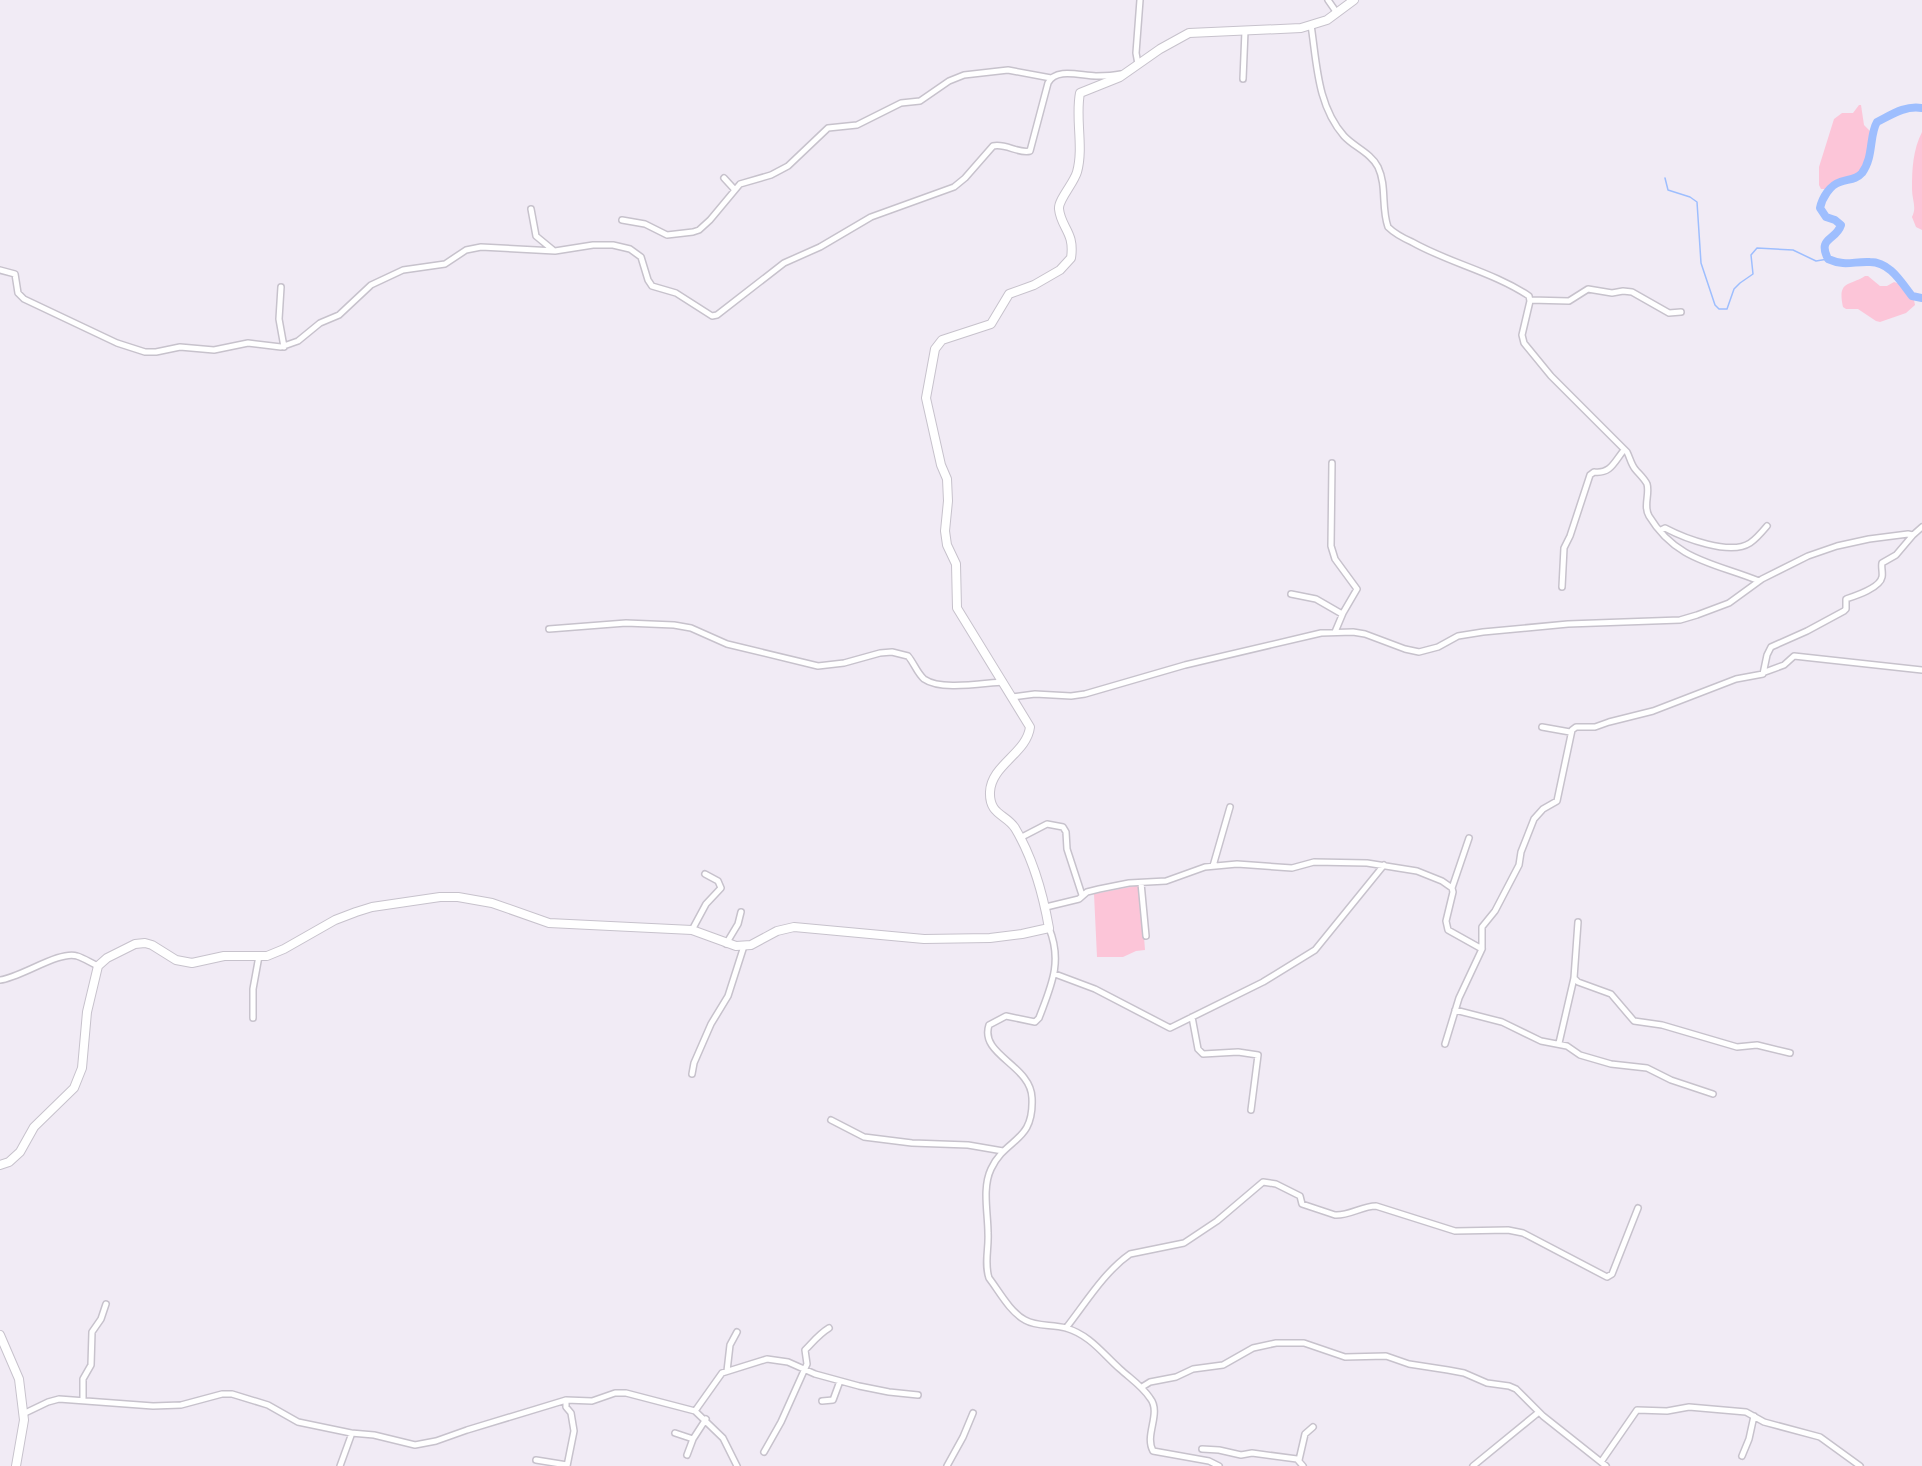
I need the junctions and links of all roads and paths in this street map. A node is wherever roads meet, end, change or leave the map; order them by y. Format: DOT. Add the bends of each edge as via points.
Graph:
graph roads {
  1 [pos="1140,0"];
  2 [pos="1328,0"];
  3 [pos="1354,0"];
  4 [pos="1337,13"];
  5 [pos="1311,26"];
  6 [pos="1245,31"];
  7 [pos="1138,64"];
  8 [pos="1125,73"];
  9 [pos="1054,78"];
  10 [pos="1243,79"];
  11 [pos="724,178"];
  12 [pos="735,190"];
  13 [pos="531,209"];
  14 [pos="622,220"];
  15 [pos="555,251"];
  16 [pos="0,270"];
  17 [pos="281,287"];
  18 [pos="1530,300"];
  19 [pos="1681,312"];
  20 [pos="284,347"];
  21 [pos="1624,450"];
  22 [pos="1332,463"];
  23 [pos="1767,526"];
  24 [pos="1922,527"];
  25 [pos="1661,530"];
  26 [pos="1913,536"];
  27 [pos="1759,581"];
  28 [pos="1563,588"];
  29 [pos="1291,594"];
  30 [pos="1342,614"];
  31 [pos="549,629"];
  32 [pos="1335,632"];
  33 [pos="1922,670"];
  34 [pos="1765,672"];
  35 [pos="1003,682"];
  36 [pos="1012,698"];
  37 [pos="1542,727"];
  38 [pos="1570,732"];
  39 [pos="1230,807"];
  40 [pos="1019,838"];
  41 [pos="1469,838"];
  42 [pos="1384,865"];
  43 [pos="1213,866"];
  44 [pos="705,874"];
  45 [pos="1142,883"];
  46 [pos="1452,888"];
  47 [pos="1082,895"];
  48 [pos="1046,907"];
  49 [pos="741,912"];
  50 [pos="1578,922"];
  51 [pos="1049,928"];
  52 [pos="692,930"];
  53 [pos="1146,936"];
  54 [pos="726,944"];
  55 [pos="744,946"];
  56 [pos="1482,949"];
  57 [pos="259,956"];
  58 [pos="98,966"];
  59 [pos="1054,974"];
  60 [pos="1574,978"];
  61 [pos="0,980"];
  62 [pos="1455,1010"];
  63 [pos="1192,1017"];
  64 [pos="253,1018"];
  65 [pos="1559,1043"];
  66 [pos="1445,1044"];
  67 [pos="1790,1053"];
  68 [pos="692,1074"];
  69 [pos="1713,1094"];
  70 [pos="1251,1110"];
  71 [pos="831,1120"];
  72 [pos="1003,1151"];
  73 [pos="0,1165"];
  74 [pos="1638,1208"];
  75 [pos="105,1304"];
  76 [pos="829,1328"];
  77 [pos="1066,1328"];
  78 [pos="737,1332"];
  79 [pos="0,1335"];
  80 [pos="803,1369"];
  81 [pos="727,1371"];
  82 [pos="840,1381"];
  83 [pos="1142,1387"];
  84 [pos="918,1395"];
  85 [pos="83,1400"];
  86 [pos="566,1401"];
  87 [pos="822,1401"];
  88 [pos="695,1411"];
  89 [pos="1539,1412"];
  90 [pos="973,1413"];
  91 [pos="23,1414"];
  92 [pos="1754,1416"];
  93 [pos="706,1419"];
  94 [pos="1312,1426"];
  95 [pos="352,1433"];
  96 [pos="675,1433"];
  97 [pos="693,1439"];
  98 [pos="1202,1449"];
  99 [pos="764,1452"];
  100 [pos="687,1455"];
  101 [pos="1742,1456"];
  102 [pos="536,1460"];
  103 [pos="1299,1460"];
  104 [pos="1603,1464"];
  105 [pos="567,1465"];
  106 [pos="1855,1465"];
  107 [pos="16,1466"];
  108 [pos="339,1466"];
  109 [pos="737,1466"];
  110 [pos="947,1466"];
  111 [pos="1219,1466"];
  112 [pos="1303,1466"];
  113 [pos="1473,1466"];
  1 -- 7 [label="street"];
  2 -- 4 [label="street"];
  3 -- 4 [label="street"];
  4 -- 5 [label="street"];
  5 -- 6 [label="street"];
  5 -- 18 [label="street" via="1326,109 1345,137 1377,165 1388,227 1429,252 1515,289"];
  6 -- 7 [label="street" via="1189,33"];
  6 -- 10 [label="street"];
  7 -- 8 [label="street"];
  8 -- 9 [label="street" via="1067,73"];
  8 -- 35 [label="street" via="1080,93 1078,169 1059,205 1070,235 1071,258 1060,270 1009,294 992,324 942,340 935,349 930,371 926,398 947,479 945,531 956,564 957,608"];
  9 -- 12 [label="street" via="1008,70 957,78 920,101 901,103 857,125 828,128 788,166 742,182"];
  9 -- 15 [label="street" via="1048,83 1030,151 993,146 954,187 879,214 784,263 714,316 676,293 652,286 641,257 623,246 603,244"];
  11 -- 12 [label="street"];
  12 -- 14 [label="street" via="710,220 693,232 667,235 645,224"];
  13 -- 15 [label="street" via="536,236"];
  15 -- 20 [label="street" via="474,248 445,264 398,272 367,288 339,315 320,322 303,338"];
  16 -- 20 [label="street" via="15,274 18,293 24,299 134,349 209,350 253,343"];
  17 -- 20 [label="street" via="279,319"];
  18 -- 19 [label="street" via="1569,301 1588,289 1626,291 1669,313"];
  18 -- 21 [label="street" via="1522,330 1524,343"];
  21 -- 25 [label="street" via="1646,483 1648,513"];
  21 -- 28 [label="street" via="1606,471 1590,475 1564,548"];
  22 -- 30 [label="street" via="1331,546 1335,559 1357,589"];
  23 -- 25 [label="street" via="1749,544 1732,547"];
  24 -- 26 [label="street"];
  25 -- 27 [label="street" via="1693,558"];
  26 -- 27 [label="street" via="1837,546"];
  26 -- 34 [label="street" via="1896,555 1881,563 1882,578 1877,584 1846,599 1844,611 1771,647"];
  27 -- 32 [label="street" via="1729,603 1688,618 1483,632 1458,636 1424,651 1405,649 1365,634"];
  29 -- 30 [label="street" via="1316,599"];
  30 -- 32 [label="street"];
  31 -- 35 [label="street" via="626,623 674,625 727,644 809,665 833,665 892,652 908,656 921,676 933,683"];
  32 -- 36 [label="street" via="1196,662 1085,694"];
  33 -- 34 [label="street" via="1794,656 1784,665"];
  34 -- 38 [label="street" via="1653,711 1595,727 1576,727"];
  35 -- 36 [label="street"];
  36 -- 40 [label="street" via="1029,724 1029,731 994,778 989,794 994,810 1014,827"];
  37 -- 38 [label="street"];
  38 -- 56 [label="street" via="1557,801 1534,819 1518,866 1481,930"];
  39 -- 43 [label="street"];
  40 -- 47 [label="street" via="1047,824 1063,827"];
  40 -- 48 [label="street"];
  41 -- 46 [label="street"];
  42 -- 43 [label="street" via="1344,862 1292,868"];
  42 -- 46 [label="street" via="1417,871"];
  42 -- 63 [label="street" via="1315,950 1272,977"];
  43 -- 45 [label="street" via="1169,880"];
  44 -- 52 [label="street" via="718,881 721,888 706,904"];
  45 -- 47 [label="street"];
  45 -- 53 [label="street"];
  46 -- 56 [label="street" via="1448,930"];
  47 -- 48 [label="street"];
  48 -- 51 [label="street"];
  49 -- 54 [label="street"];
  50 -- 60 [label="street"];
  51 -- 55 [label="street" via="990,938 924,939 794,927"];
  51 -- 59 [label="street" via="1055,941"];
  52 -- 54 [label="street"];
  52 -- 57 [label="street" via="549,923 492,903 440,897 356,912 274,954"];
  54 -- 55 [label="street"];
  55 -- 68 [label="street" via="728,996 711,1024"];
  56 -- 62 [label="street"];
  57 -- 58 [label="street" via="224,956 192,963 176,960 145,943 124,949"];
  57 -- 64 [label="street" via="253,982"];
  58 -- 61 [label="street" via="67,955"];
  58 -- 73 [label="street" via="87,1012 82,1068 74,1088 34,1127 20,1152"];
  59 -- 63 [label="street" via="1121,1001 1167,1028"];
  59 -- 72 [label="street" via="1038,1021 1006,1016 989,1024 986,1033 990,1045 1031,1086 1029,1124 1023,1135"];
  60 -- 65 [label="street"];
  60 -- 67 [label="street" via="1611,994 1634,1020 1737,1047 1757,1045"];
  62 -- 65 [label="street" via="1502,1022 1543,1042"];
  62 -- 66 [label="street"];
  63 -- 70 [label="street" via="1200,1053 1258,1055"];
  65 -- 69 [label="street" via="1580,1055 1647,1068"];
  71 -- 72 [label="street" via="864,1137"];
  72 -- 77 [label="street" via="986,1185 989,1278 1023,1319"];
  74 -- 77 [label="street" via="1612,1274 1607,1277 1523,1233 1455,1231 1376,1206 1335,1215 1302,1204 1300,1196 1263,1182 1184,1243 1130,1254 1105,1278"];
  75 -- 85 [label="street" via="92,1332 91,1368 83,1379"];
  76 -- 80 [label="street" via="805,1350 808,1362"];
  77 -- 83 [label="street" via="1093,1342"];
  78 -- 81 [label="street" via="730,1345"];
  79 -- 91 [label="street" via="19,1379"];
  80 -- 81 [label="street" via="767,1359"];
  80 -- 82 [label="street"];
  80 -- 99 [label="street"];
  81 -- 88 [label="street" via="716,1379"];
  82 -- 84 [label="street"];
  82 -- 87 [label="street" via="833,1400"];
  83 -- 89 [label="street" via="1193,1369 1223,1365 1253,1348 1276,1342 1304,1342 1346,1357 1386,1356 1409,1365 1464,1373 1487,1383 1509,1386"];
  83 -- 111 [label="street" via="1154,1404 1150,1443 1153,1451"];
  85 -- 91 [label="street" via="59,1399"];
  85 -- 95 [label="street" via="181,1405 232,1394 268,1405 298,1422"];
  86 -- 88 [label="street" via="592,1401 626,1393"];
  86 -- 95 [label="street" via="416,1445"];
  86 -- 105 [label="street" via="574,1431"];
  88 -- 93 [label="street"];
  89 -- 104 [label="street"];
  89 -- 113 [label="street"];
  90 -- 110 [label="street"];
  91 -- 107 [label="street"];
  92 -- 101 [label="street"];
  92 -- 104 [label="street" via="1723,1408 1640,1409"];
  92 -- 106 [label="street" via="1820,1437"];
  93 -- 97 [label="street"];
  93 -- 109 [label="street" via="723,1438"];
  94 -- 103 [label="street" via="1305,1434"];
  95 -- 108 [label="street"];
  96 -- 97 [label="street"];
  97 -- 100 [label="street"];
  98 -- 103 [label="street"];
  102 -- 105 [label="street"];
  103 -- 112 [label="street"];
}
